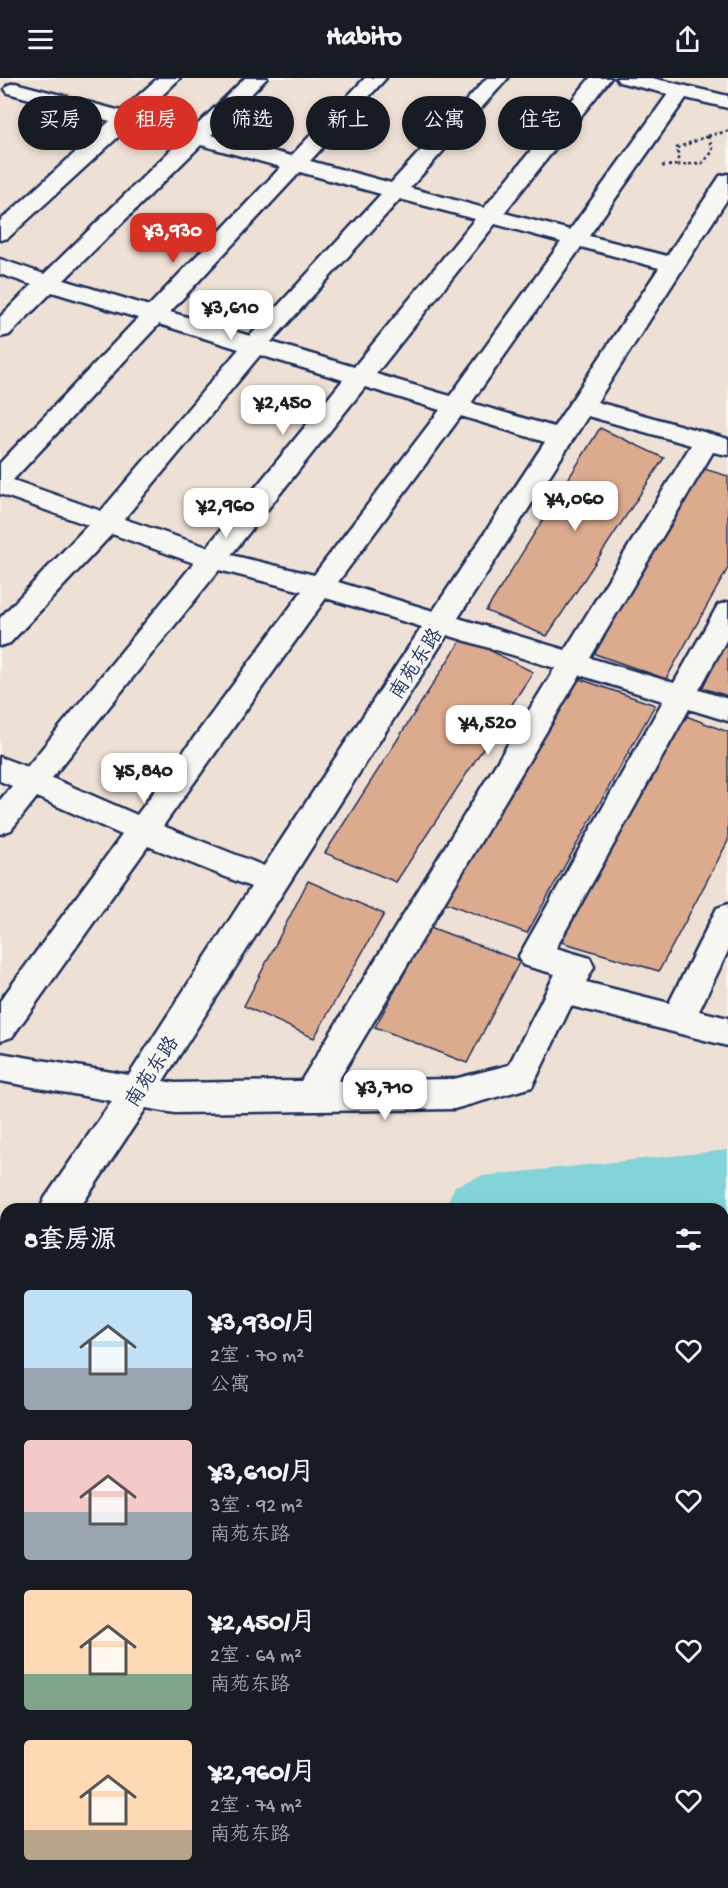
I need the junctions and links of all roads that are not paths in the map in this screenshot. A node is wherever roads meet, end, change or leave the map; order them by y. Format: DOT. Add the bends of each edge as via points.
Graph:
graph roads {
  1 [pos="170,78"];
  2 [pos="257,78"];
  3 [pos="376,78"];
  4 [pos="498,78"];
  5 [pos="601,78"];
  6 [pos="626,78"];
  7 [pos="14,89"];
  8 [pos="681,91"];
  9 [pos="150,96"];
  10 [pos="728,102"];
  11 [pos="114,115"];
  12 [pos="114,129"];
  13 [pos="198,135"];
  14 [pos="198,138"];
  15 [pos="183,150"];
  16 [pos="296,164"];
  17 [pos="728,181"];
  18 [pos="396,191"];
  19 [pos="490,216"];
  20 [pos="0,233"];
  21 [pos="574,239"];
  22 [pos="673,265"];
  23 [pos="0,266"];
  24 [pos="48,283"];
  25 [pos="154,315"];
  26 [pos="0,330"];
  27 [pos="255,345"];
  28 [pos="359,377"];
  29 [pos="456,406"];
  30 [pos="582,406"];
  31 [pos="561,438"];
  32 [pos="717,444"];
  33 [pos="0,479"];
  34 [pos="0,485"];
  35 [pos="106,523"];
  36 [pos="212,559"];
  37 [pos="320,586"];
  38 [pos="728,612"];
  39 [pos="441,623"];
  40 [pos="0,636"];
  41 [pos="573,663"];
  42 [pos="682,696"];
  43 [pos="728,710"];
  44 [pos="0,768"];
  45 [pos="33,781"];
  46 [pos="0,822"];
  47 [pos="143,831"];
  48 [pos="271,882"];
  49 [pos="728,917"];
  50 [pos="562,990"];
  51 [pos="678,1020"];
  52 [pos="0,1027"];
  53 [pos="728,1032"];
  54 [pos="0,1067"];
  55 [pos="138,1091"];
  56 [pos="311,1096"];
  57 [pos="62,1203"];
  1 -- 9 [label="street"];
  2 -- 13 [label="street"];
  3 -- 16 [label="street"];
  4 -- 18 [label="street"];
  5 -- 19 [label="street"];
  6 -- 8 [label="street"];
  7 -- 11 [label="street"];
  8 -- 10 [label="street"];
  8 -- 21 [label="street"];
  12 -- 20 [label="street"];
  14 -- 16 [label="street"];
  15 -- 24 [label="street"];
  16 -- 18 [label="street"];
  16 -- 25 [label="street"];
  17 -- 22 [label="street, 南苑东路"];
  18 -- 19 [label="street"];
  18 -- 27 [label="street"];
  19 -- 21 [label="street"];
  19 -- 28 [label="street"];
  21 -- 22 [label="street"];
  21 -- 29 [label="street"];
  22 -- 30 [label="street, 南苑东路"];
  23 -- 24 [label="street"];
  24 -- 25 [label="street"];
  24 -- 26 [label="street"];
  25 -- 27 [label="street"];
  25 -- 33 [label="street"];
  27 -- 28 [label="street"];
  27 -- 35 [label="street"];
  28 -- 29 [label="street"];
  28 -- 36 [label="street"];
  29 -- 31 [label="street"];
  29 -- 37 [label="street"];
  30 -- 31 [label="street, 南苑东路"];
  30 -- 32 [label="street"];
  31 -- 39 [label="street, 南苑东路"];
  32 -- 41 [label="street"];
  34 -- 35 [label="street"];
  35 -- 36 [label="street"];
  35 -- 40 [label="street"];
  36 -- 37 [label="street"];
  36 -- 45 [label="street"];
  37 -- 39 [label="street"];
  37 -- 47 [label="street"];
  38 -- 42 [label="street"];
  39 -- 41 [label="street"];
  39 -- 48 [label="street, 南苑东路"];
  41 -- 42 [label="street"];
  41 -- 56 [label="street"];
  42 -- 43 [label="street"];
  42 -- 50 [label="street" via="536,956 578,968"];
  44 -- 45 [label="street"];
  45 -- 46 [label="street"];
  45 -- 47 [label="street"];
  47 -- 48 [label="street"];
  47 -- 52 [label="street"];
  48 -- 55 [label="street, 南苑东路"];
  49 -- 51 [label="street"];
  50 -- 51 [label="street"];
  50 -- 56 [label="street" via="520,1077 454,1094"];
  51 -- 53 [label="street"];
  54 -- 55 [label="street"];
  55 -- 56 [label="street" via="175,1098"];
  55 -- 57 [label="street, 南苑东路"];
}
